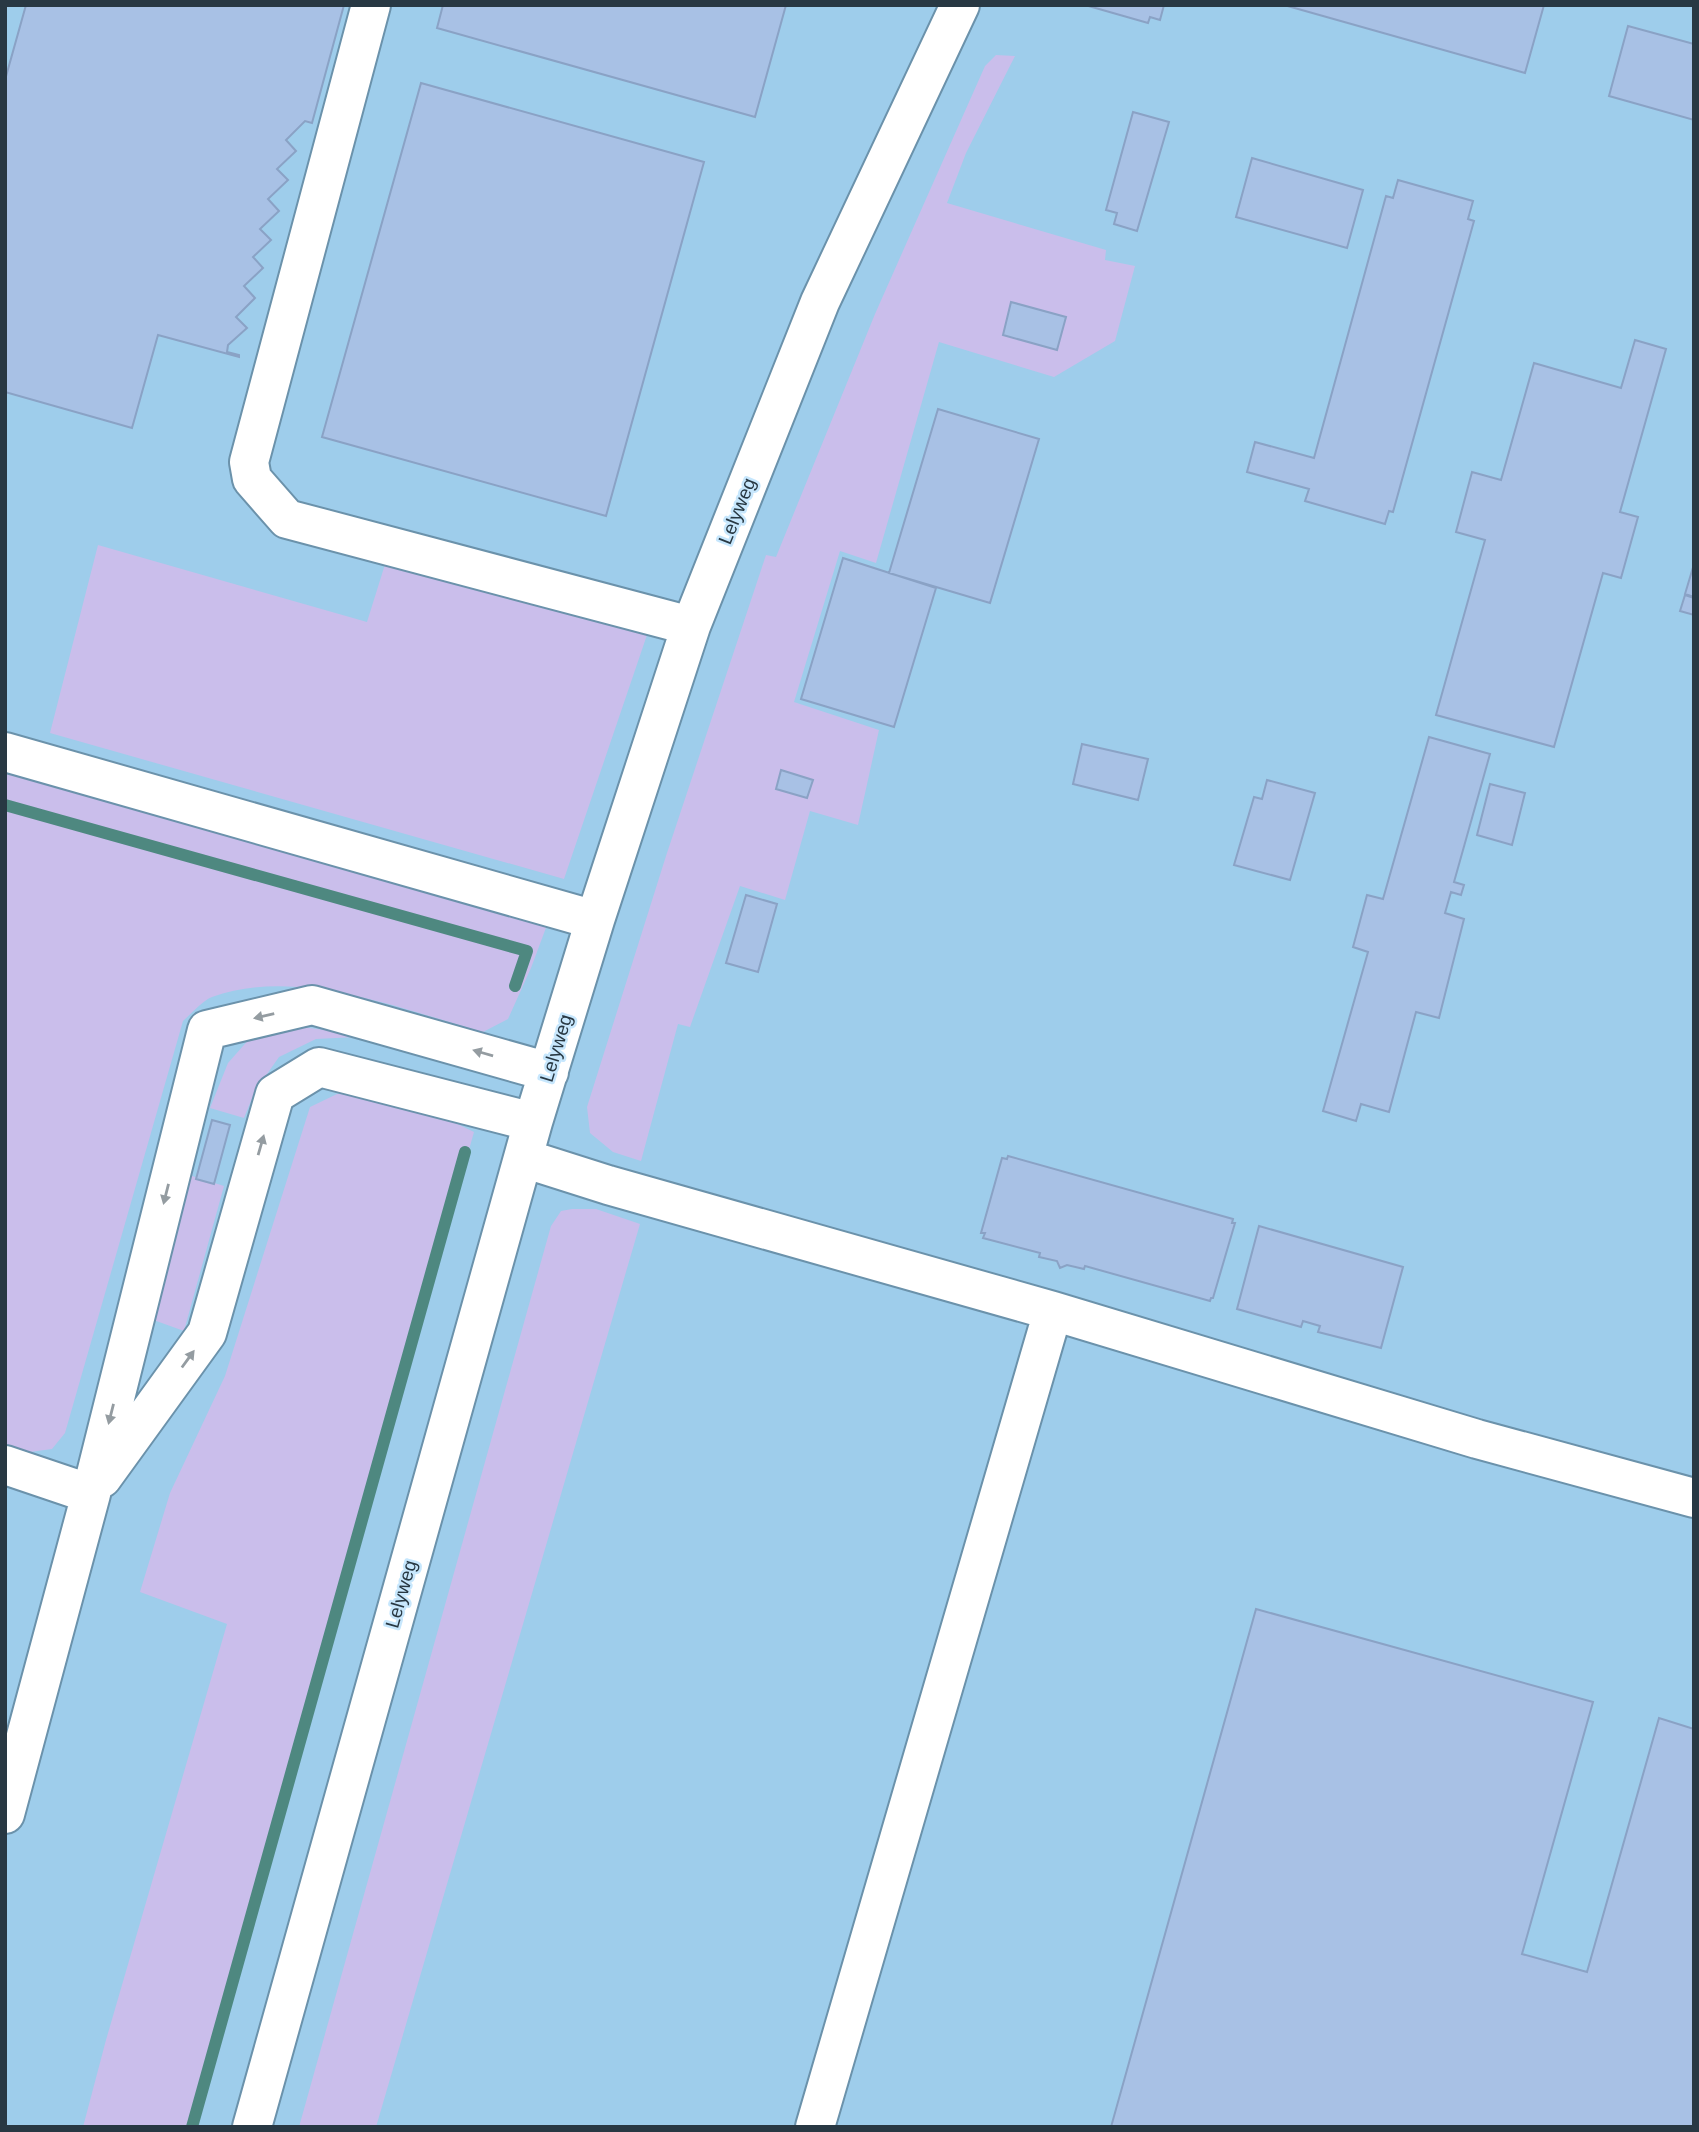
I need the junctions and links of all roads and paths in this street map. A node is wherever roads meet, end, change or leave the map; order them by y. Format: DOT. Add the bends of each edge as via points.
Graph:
graph roads {
  1 [pos="371,5"];
  2 [pos="960,5"];
  3 [pos="691,626"];
  4 [pos="5,752"];
  5 [pos="595,920"];
  6 [pos="549,1072"];
  7 [pos="533,1122"];
  8 [pos="523,1158"];
  9 [pos="1054,1311"];
  10 [pos="5,1465"];
  11 [pos="91,1494"];
  12 [pos="1694,1498"];
  13 [pos="5,1814"];
  14 [pos="252,2127"];
  15 [pos="815,2127"];
  1 -- 3 [label="street" via="249,463 252,479 287,519"];
  2 -- 3 [label="street, Lelyweg" via="820,302"];
  3 -- 5 [label="street, Lelyweg"];
  4 -- 5 [label="street"];
  5 -- 6 [label="street, Lelyweg"];
  6 -- 7 [label="street, Lelyweg"];
  6 -- 11 [label="street, one-way" via="312,1005 207,1030"];
  7 -- 8 [label="street, Lelyweg"];
  11 -- 7 [label="street, one-way" via="207,1334 275,1094 319,1068"];
  8 -- 9 [label="street"];
  8 -- 14 [label="street, Lelyweg"];
  9 -- 12 [label="street"];
  9 -- 15 [label="street"];
  10 -- 11 [label="street"];
  11 -- 13 [label="street"];
}
